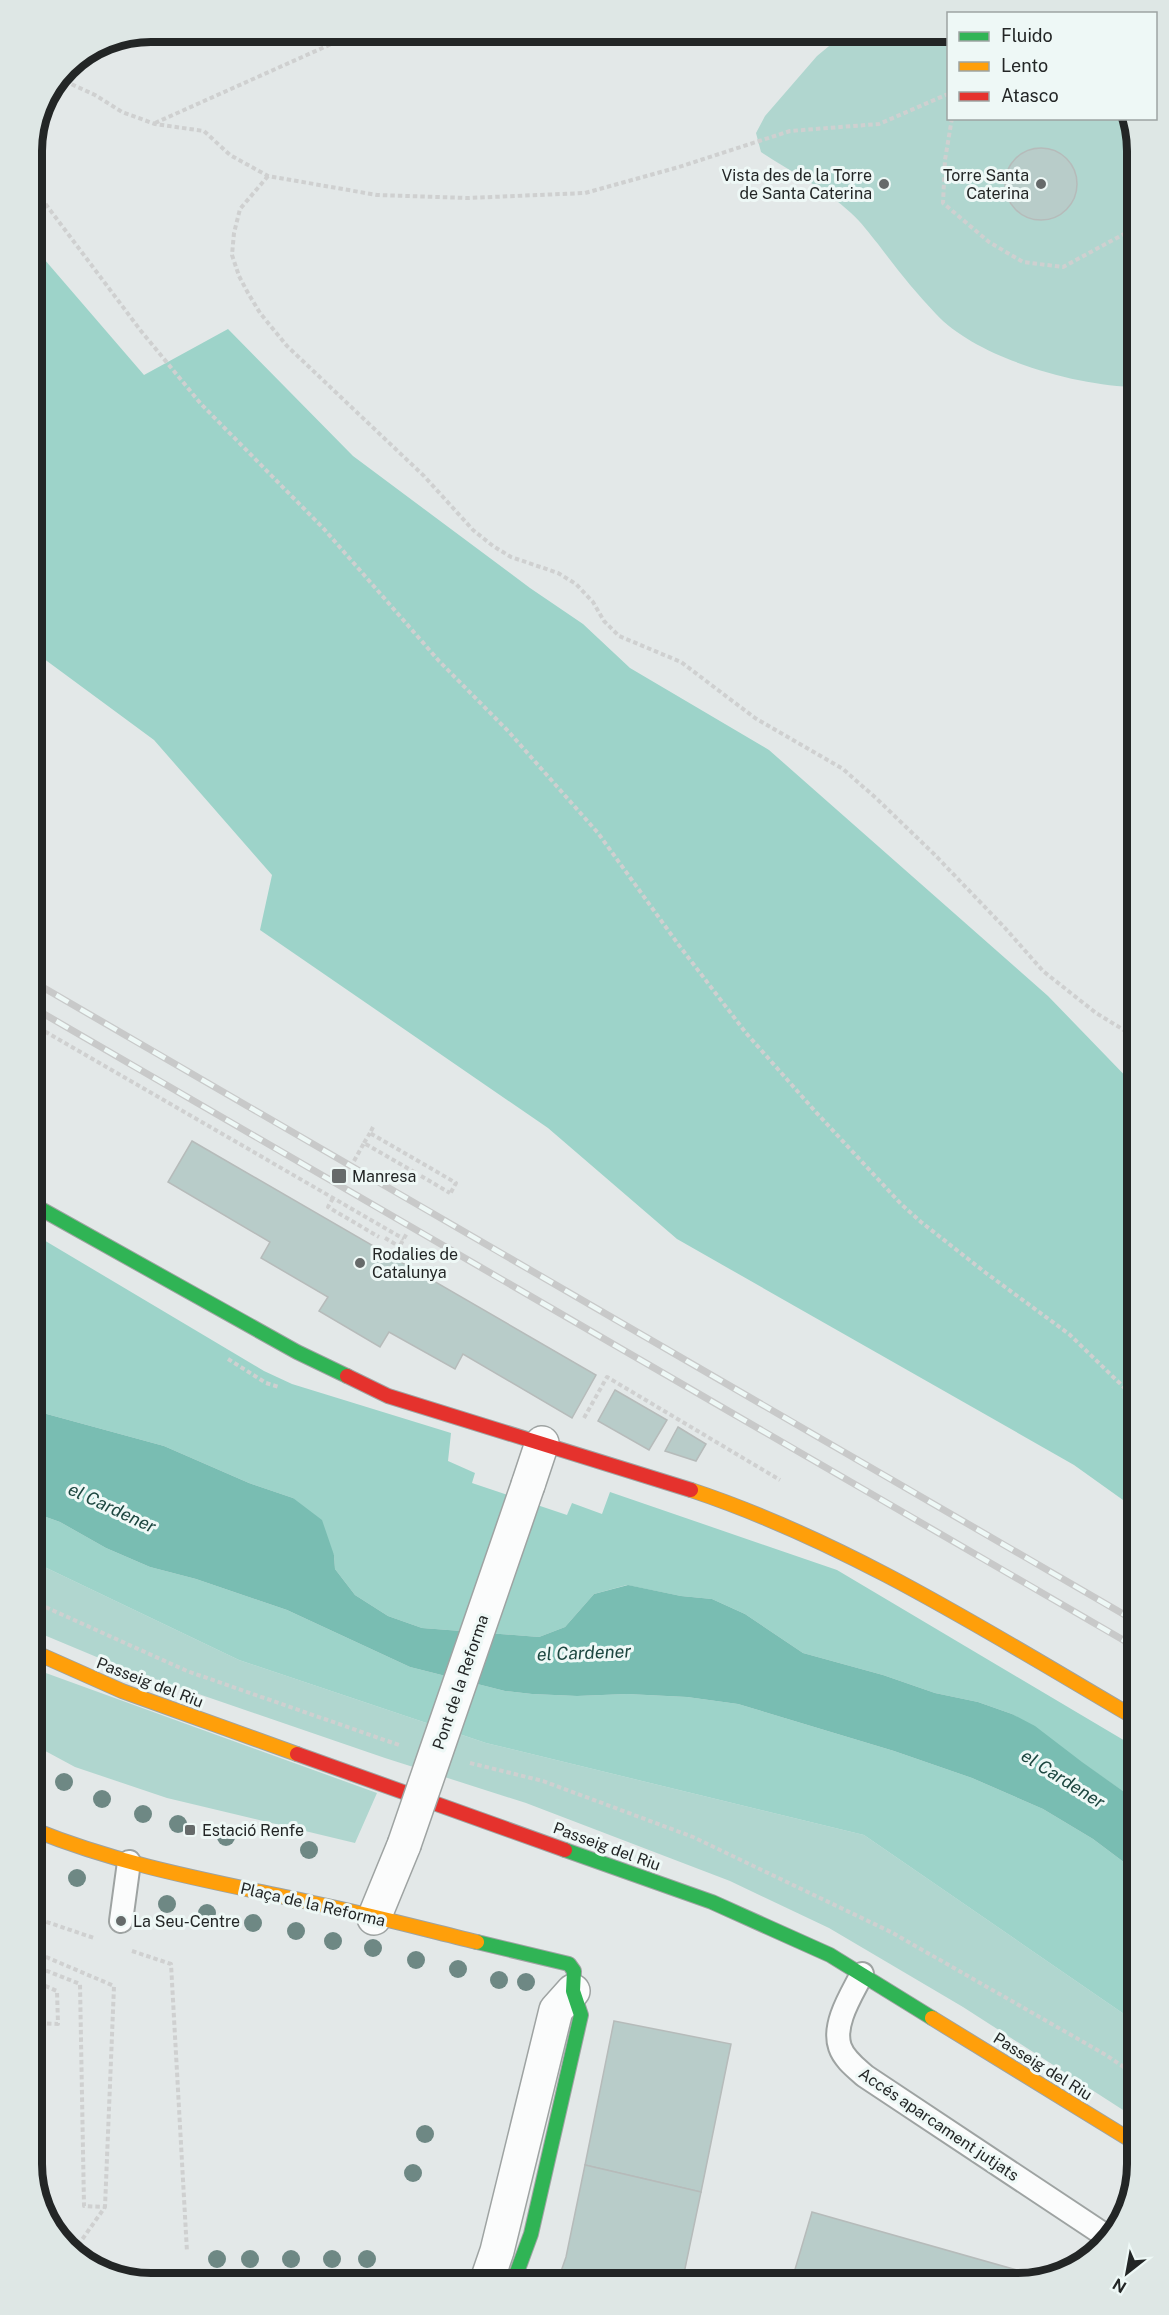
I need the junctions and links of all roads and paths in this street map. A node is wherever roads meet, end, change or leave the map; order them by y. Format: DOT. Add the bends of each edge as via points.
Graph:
graph roads {
  1 [pos="336,42"];
  2 [pos="66,82"];
  3 [pos="947,94"];
  4 [pos="952,120"];
  5 [pos="155,124"];
  6 [pos="268,176"];
  7 [pos="42,199"];
  8 [pos="1127,232"];
  9 [pos="42,1030"];
  10 [pos="1127,1032"];
  11 [pos="373,1127"];
  12 [pos="370,1133"];
  13 [pos="364,1143"];
  14 [pos="354,1161"];
  15 [pos="333,1198"];
  16 [pos="42,1210"];
  17 [pos="407,1233"];
  18 [pos="379,1237"];
  19 [pos="385,1238"];
  20 [pos="404,1239"];
  21 [pos="398,1248"];
  22 [pos="393,1258"];
  23 [pos="1127,1390"];
  24 [pos="542,1443"];
  25 [pos="42,1655"];
  26 [pos="1127,1713"];
  27 [pos="42,1833"];
  28 [pos="129,1862"];
  29 [pos="374,1918"];
  30 [pos="42,1920"];
  31 [pos="121,1921"];
  32 [pos="96,1939"];
  33 [pos="128,1950"];
  34 [pos="42,1955"];
  35 [pos="42,1969"];
  36 [pos="862,1974"];
  37 [pos="42,1984"];
  38 [pos="573,1991"];
  39 [pos="42,2023"];
  40 [pos="1127,2139"];
  41 [pos="105,2207"];
  42 [pos="1102,2233"];
  43 [pos="78,2245"];
  44 [pos="187,2252"];
  45 [pos="489,2273"];
  46 [pos="517,2273"];
  1 -- 5 [label="path"];
  2 -- 5 [label="path" via="122,112"];
  3 -- 6 [label="path" via="879,124 790,130 585,193 468,198 377,195"];
  4 -- 8 [label="path" via="943,203 989,242 1023,262 1063,267"];
  5 -- 6 [label="path" via="204,131 230,155"];
  6 -- 10 [label="path" via="240,209 232,255 260,313 287,346 424,476 473,530 511,557 558,573 576,584 619,636 681,662 755,718 843,769 934,854 1043,970 1096,1013"];
  7 -- 23 [label="path" via="201,404 324,529 598,833 719,998 814,1110 921,1222 1069,1334"];
  9 -- 15 [label="path"];
  11 -- 12 [label="path"];
  12 -- 13 [label="path"];
  12 -- 13 [label="path" via="456,1183 450,1194"];
  13 -- 14 [label="path"];
  15 -- 18 [label="path" via="328,1207"];
  15 -- 20 [label="path"];
  16 -- 24 [label="street" via="297,1352 388,1396"];
  17 -- 20 [label="path"];
  19 -- 21 [label="path" via="413,1257"];
  20 -- 21 [label="path"];
  21 -- 22 [label="path"];
  24 -- 26 [label="street" via="740,1506 821,1541 965,1618"];
  24 -- 29 [label="street, Pont de la Reforma, bridge" via="404,1845"];
  25 -- 36 [label="street, Passeig del Riu" via="122,1691 712,1902 830,1955"];
  27 -- 28 [label="street, Plaça de la Reforma"];
  28 -- 29 [label="street, Plaça de la Reforma"];
  28 -- 31 [label="lane"];
  29 -- 38 [label="street, Plaça de la Reforma" via="569,1964 574,1971"];
  30 -- 32 [label="path"];
  33 -- 44 [label="path" via="171,1964"];
  34 -- 41 [label="path" via="114,1986"];
  35 -- 41 [label="path" via="80,1984 84,2206"];
  36 -- 40 [label="street, Passeig del Riu"];
  36 -- 42 [label="lane, Accés aparcament jutjats" via="841,2024 840,2047 848,2060 865,2076"];
  37 -- 39 [label="path" via="57,1991 58,2024"];
  38 -- 45 [label="street" via="556,2010"];
  38 -- 46 [label="street, Plaça de la Reforma" via="581,2015 531,2234"];
  41 -- 43 [label="path"];
}
